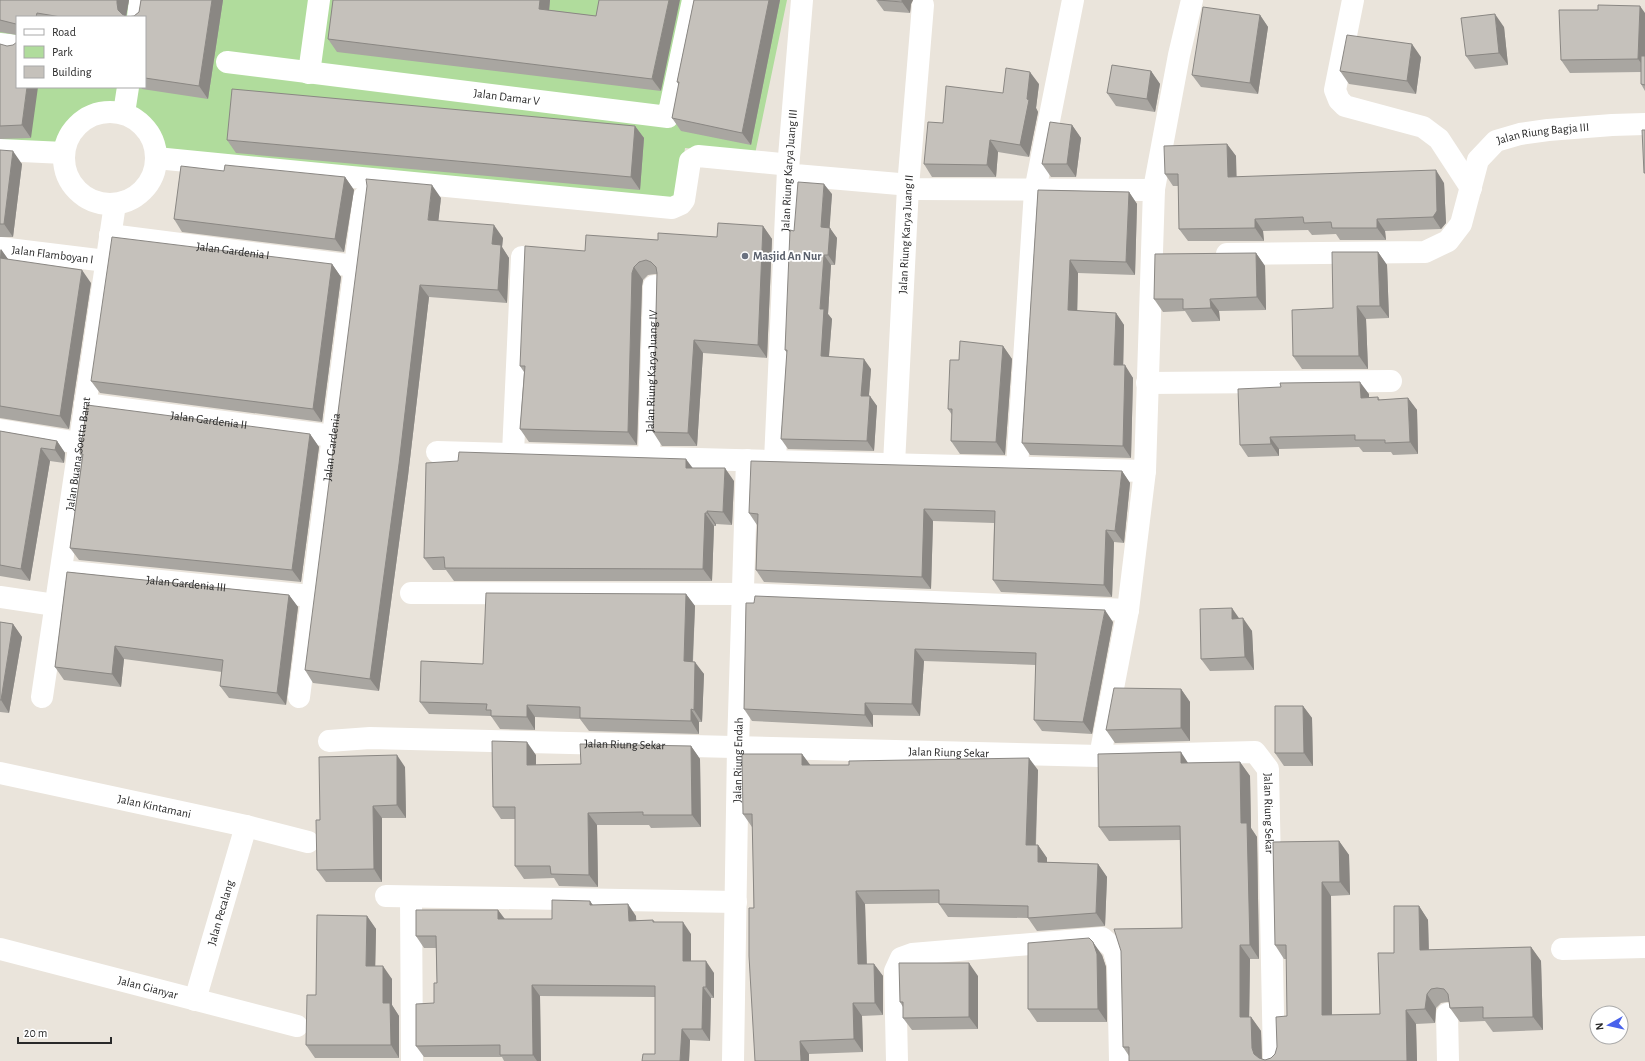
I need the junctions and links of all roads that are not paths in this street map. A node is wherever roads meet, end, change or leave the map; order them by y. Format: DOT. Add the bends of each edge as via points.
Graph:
graph roads {
  1 [pos="140,0"];
  2 [pos="319,0"];
  3 [pos="693,0"];
  4 [pos="802,0"];
  5 [pos="1073,0"];
  6 [pos="1192,0"];
  7 [pos="1353,0"];
  8 [pos="923,5"];
  9 [pos="138,16"];
  10 [pos="0,44"];
  11 [pos="16,46"];
  12 [pos="227,62"];
  13 [pos="309,73"];
  14 [pos="126,102"];
  15 [pos="1645,124"];
  16 [pos="0,150"];
  17 [pos="64,153"];
  18 [pos="156,158"];
  19 [pos="788,169"];
  20 [pos="908,188"];
  21 [pos="1471,188"];
  22 [pos="1154,190"];
  23 [pos="1035,191"];
  24 [pos="364,196"];
  25 [pos="114,208"];
  26 [pos="110,235"];
  27 [pos="0,248"];
  28 [pos="1152,254"];
  29 [pos="1175,254"];
  30 [pos="1206,254"];
  31 [pos="522,257"];
  32 [pos="106,261"];
  33 [pos="355,266"];
  34 [pos="654,286"];
  35 [pos="1391,381"];
  36 [pos="1147,383"];
  37 [pos="85,404"];
  38 [pos="0,430"];
  39 [pos="333,436"];
  40 [pos="79,443"];
  41 [pos="437,452"];
  42 [pos="513,453"];
  43 [pos="649,457"];
  44 [pos="746,460"];
  45 [pos="775,461"];
  46 [pos="894,464"];
  47 [pos="1017,468"];
  48 [pos="1145,471"];
  49 [pos="61,571"];
  50 [pos="411,593"];
  51 [pos="743,594"];
  52 [pos="311,596"];
  53 [pos="0,597"];
  54 [pos="55,605"];
  55 [pos="1128,610"];
  56 [pos="42,697"];
  57 [pos="299,697"];
  58 [pos="329,741"];
  59 [pos="738,747"];
  60 [pos="1100,756"];
  61 [pos="0,773"];
  62 [pos="246,826"];
  63 [pos="308,842"];
  64 [pos="386,896"];
  65 [pos="411,897"];
  66 [pos="736,902"];
  67 [pos="1645,947"];
  68 [pos="1562,949"];
  69 [pos="0,950"];
  70 [pos="195,1000"];
  71 [pos="1447,1014"];
  72 [pos="297,1026"];
  73 [pos="412,1061"];
  74 [pos="733,1061"];
  75 [pos="896,1061"];
  76 [pos="1120,1061"];
  77 [pos="1274,1061"];
  78 [pos="1448,1061"];
  1 -- 9 [label="street"];
  2 -- 13 [label="street"];
  3 -- 13 [label="street, Jalan Damar V" via="668,117"];
  4 -- 19 [label="street, Jalan Riung Karya Juang III"];
  5 -- 23 [label="street"];
  6 -- 22 [label="street"];
  7 -- 21 [label="street" via="1335,90 1339,100 1345,106 1422,126 1439,139"];
  8 -- 20 [label="street, Jalan Riung Karya Juang II"];
  10 -- 11 [label="street"];
  12 -- 13 [label="street, Jalan Damar V"];
  14 -- 17 [label="street" via="110,111 97,113 74,127"];
  14 -- 18 [label="street" via="149,132"];
  15 -- 21 [label="street, Jalan Riung Bagja III" via="1548,130 1496,141 1478,160"];
  16 -- 17 [label="street"];
  17 -- 25 [label="street" via="64,166 77,190 95,201"];
  18 -- 19 [label="street" via="672,208 684,200 690,161 698,156 781,164"];
  18 -- 25 [label="street" via="152,178 143,191"];
  19 -- 20 [label="street" via="795,175 899,184"];
  19 -- 45 [label="street, Jalan Riung Karya Juang III"];
  20 -- 23 [label="street"];
  20 -- 46 [label="street, Jalan Riung Karya Juang II"];
  21 -- 30 [label="street, Jalan Riung Bagja III" via="1461,224 1448,241 1425,252"];
  22 -- 23 [label="street"];
  22 -- 28 [label="street"];
  23 -- 47 [label="street"];
  24 -- 33 [label="street, Jalan Gardenia"];
  25 -- 26 [label="street, Jalan Buana Soetta Barat"];
  26 -- 32 [label="street, Jalan Buana Soetta Barat"];
  26 -- 33 [label="street, Jalan Gardenia I"];
  27 -- 32 [label="street, Jalan Flamboyan I"];
  28 -- 29 [label="street"];
  28 -- 36 [label="street"];
  31 -- 42 [label="street"];
  32 -- 37 [label="street, Jalan Buana Soetta Barat"];
  33 -- 39 [label="street, Jalan Gardenia"];
  34 -- 43 [label="street, Jalan Riung Karya Juang IV"];
  35 -- 36 [label="street"];
  36 -- 48 [label="street"];
  37 -- 39 [label="street, Jalan Gardenia II"];
  37 -- 40 [label="street, Jalan Buana Soetta Barat"];
  38 -- 40 [label="street"];
  39 -- 52 [label="street, Jalan Gardenia"];
  40 -- 49 [label="street, Jalan Buana Soetta Barat"];
  41 -- 42 [label="street"];
  42 -- 43 [label="street"];
  43 -- 44 [label="street"];
  44 -- 45 [label="street"];
  44 -- 51 [label="street, Jalan Riung Endah"];
  45 -- 46 [label="street"];
  46 -- 47 [label="street"];
  47 -- 48 [label="street"];
  48 -- 55 [label="street"];
  49 -- 52 [label="street, Jalan Gardenia III"];
  49 -- 54 [label="street, Jalan Buana Soetta Barat"];
  50 -- 51 [label="street"];
  51 -- 55 [label="street"];
  51 -- 59 [label="street, Jalan Riung Endah"];
  52 -- 57 [label="street, Jalan Gardenia"];
  53 -- 54 [label="street"];
  54 -- 56 [label="street, Jalan Buana Soetta Barat"];
  55 -- 60 [label="street"];
  58 -- 59 [label="street, Jalan Riung Sekar" via="370,738"];
  59 -- 60 [label="street, Jalan Riung Sekar"];
  59 -- 66 [label="street, Jalan Riung Endah"];
  60 -- 77 [label="street, Jalan Riung Sekar" via="1255,752 1268,769"];
  61 -- 62 [label="street, Jalan Kintamani"];
  62 -- 63 [label="street, Jalan Kintamani"];
  62 -- 70 [label="street, Jalan Pecalang"];
  64 -- 65 [label="street"];
  65 -- 66 [label="street"];
  65 -- 73 [label="street"];
  66 -- 74 [label="street, Jalan Riung Endah"];
  67 -- 68 [label="street"];
  69 -- 70 [label="street, Jalan Gianyar"];
  70 -- 72 [label="street, Jalan Gianyar"];
  71 -- 78 [label="street"];
  75 -- 76 [label="street" via="894,971 901,958 912,954 1102,938 1113,948 1118,965"];
}
